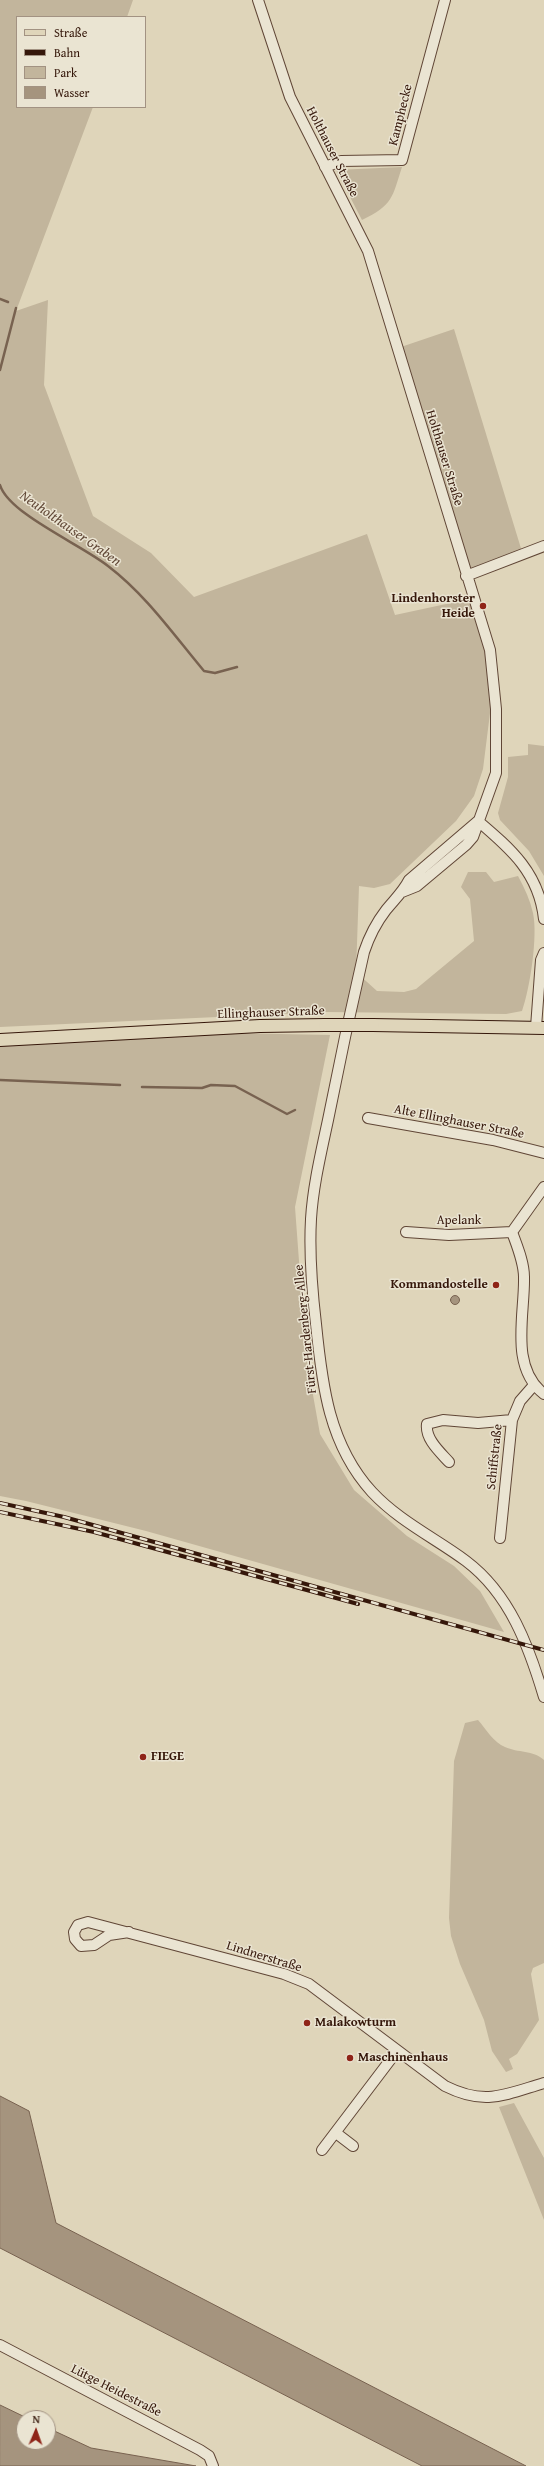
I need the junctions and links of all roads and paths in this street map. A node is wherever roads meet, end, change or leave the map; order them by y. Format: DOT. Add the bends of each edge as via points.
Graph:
graph roads {
  1 [pos="258,0"];
  2 [pos="445,0"];
  3 [pos="325,166"];
  4 [pos="544,546"];
  5 [pos="466,576"];
  6 [pos="478,821"];
  7 [pos="544,919"];
  8 [pos="544,953"];
  9 [pos="540,1028"];
  10 [pos="0,1040"];
  11 [pos="368,1118"];
  12 [pos="544,1153"];
  13 [pos="544,1187"];
  14 [pos="406,1232"];
  15 [pos="512,1232"];
  16 [pos="534,1385"];
  17 [pos="544,1394"];
  18 [pos="512,1420"];
  19 [pos="449,1462"];
  20 [pos="500,1538"];
  21 [pos="544,1697"];
  22 [pos="129,1932"];
  23 [pos="397,2051"];
  24 [pos="544,2082"];
  25 [pos="336,2133"];
  26 [pos="353,2146"];
  27 [pos="322,2150"];
  28 [pos="0,2345"];
  29 [pos="213,2466"];
  1 -- 3 [label="street, Holthauser Straße" via="290,97"];
  2 -- 3 [label="street, Kamphecke" via="402,160 341,161"];
  3 -- 5 [label="street, Holthauser Straße" via="368,251"];
  4 -- 5 [label="street"];
  5 -- 6 [label="street, Holthauser Straße" via="490,650 496,709 496,773"];
  6 -- 7 [label="street" via="521,860 539,891"];
  6 -- 21 [label="street, Fürst-Hardenberg-Allee" via="473,837 466,845 417,886 402,892 385,911 370,935 364,952 318,1167 311,1219 313,1293 325,1395 338,1440 354,1468 372,1492 408,1522 468,1562 489,1582 508,1608 522,1634"];
  8 -- 9 [label="street" via="541,960"];
  9 -- 10 [label="main road, Ellinghauser Straße, bridge" via="325,1025 169,1030"];
  11 -- 12 [label="street, Alte Ellinghauser Straße" via="492,1140"];
  13 -- 15 [label="street"];
  14 -- 15 [label="street, Apelank" via="456,1235"];
  15 -- 16 [label="street" via="524,1276 521,1342 526,1366"];
  16 -- 17 [label="street"];
  16 -- 18 [label="street, Schiffstraße" via="520,1401"];
  18 -- 19 [label="street" via="478,1423 443,1420 427,1424 426,1431 430,1439"];
  18 -- 20 [label="street, Schiffstraße"];
  22 -- 22 [label="street, Lindnerstraße" via="82,1922 74,1932 74,1939 81,1946 94,1945 109,1935"];
  22 -- 23 [label="street, Lindnerstraße" via="284,1974 303,1982"];
  23 -- 24 [label="street, Lindnerstraße" via="445,2086 475,2097 504,2095"];
  23 -- 25 [label="street"];
  25 -- 26 [label="street"];
  25 -- 27 [label="street"];
  28 -- 29 [label="street, Lütge Heidestraße" via="200,2450 209,2456"];
}
